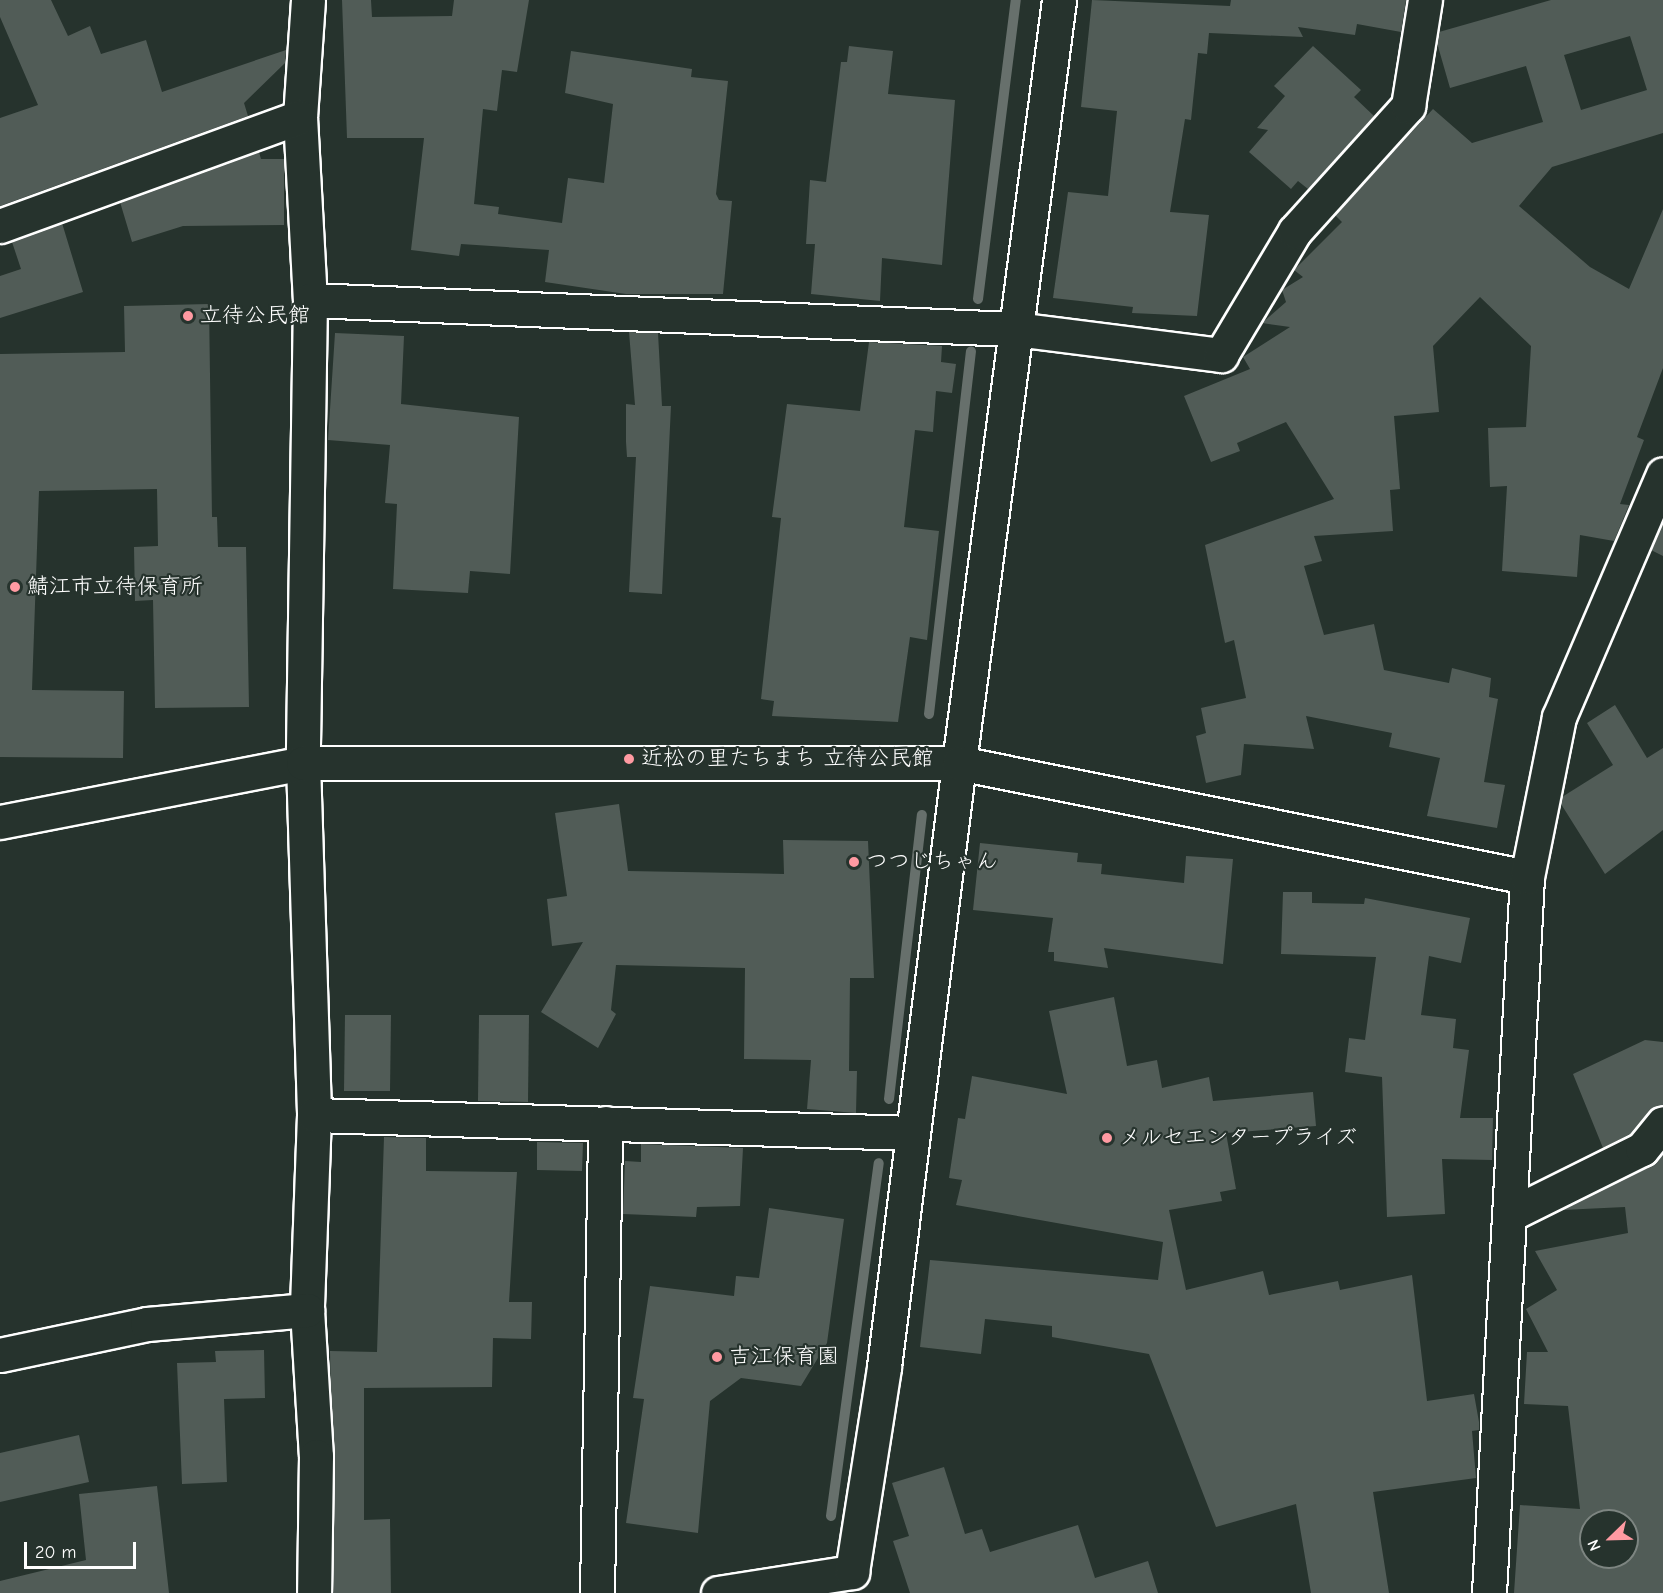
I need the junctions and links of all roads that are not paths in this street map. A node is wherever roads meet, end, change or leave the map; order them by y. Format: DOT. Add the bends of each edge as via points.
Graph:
graph roads {
  1 [pos="308,0"];
  2 [pos="1059,0"];
  3 [pos="1425,0"];
  4 [pos="300,117"];
  5 [pos="0,226"];
  6 [pos="310,300"];
  7 [pos="1015,329"];
  8 [pos="1663,474"];
  9 [pos="303,763"];
  10 [pos="959,763"];
  11 [pos="0,822"];
  12 [pos="1527,877"];
  13 [pos="314,1114"];
  14 [pos="605,1123"];
  15 [pos="1663,1124"];
  16 [pos="913,1133"];
  17 [pos="1511,1214"];
  18 [pos="307,1310"];
  19 [pos="0,1355"];
  20 [pos="314,1593"];
  21 [pos="597,1593"];
  22 [pos="718,1593"];
  23 [pos="1489,1593"];
  1 -- 4 [label="street"];
  2 -- 7 [label="street"];
  3 -- 7 [label="street" via="1408,106 1295,231 1221,355"];
  4 -- 5 [label="street"];
  4 -- 6 [label="street"];
  6 -- 7 [label="street"];
  6 -- 9 [label="street"];
  7 -- 10 [label="street"];
  8 -- 12 [label="street" via="1559,717"];
  9 -- 10 [label="street"];
  9 -- 11 [label="street"];
  9 -- 13 [label="street"];
  10 -- 12 [label="street"];
  10 -- 16 [label="street"];
  12 -- 17 [label="street"];
  13 -- 14 [label="street"];
  13 -- 18 [label="street"];
  14 -- 16 [label="street"];
  14 -- 21 [label="street"];
  15 -- 17 [label="street" via="1642,1149"];
  16 -- 22 [label="street" via="852,1572"];
  17 -- 23 [label="street"];
  18 -- 19 [label="street" via="147,1324"];
  18 -- 20 [label="street" via="316,1456"];
}
